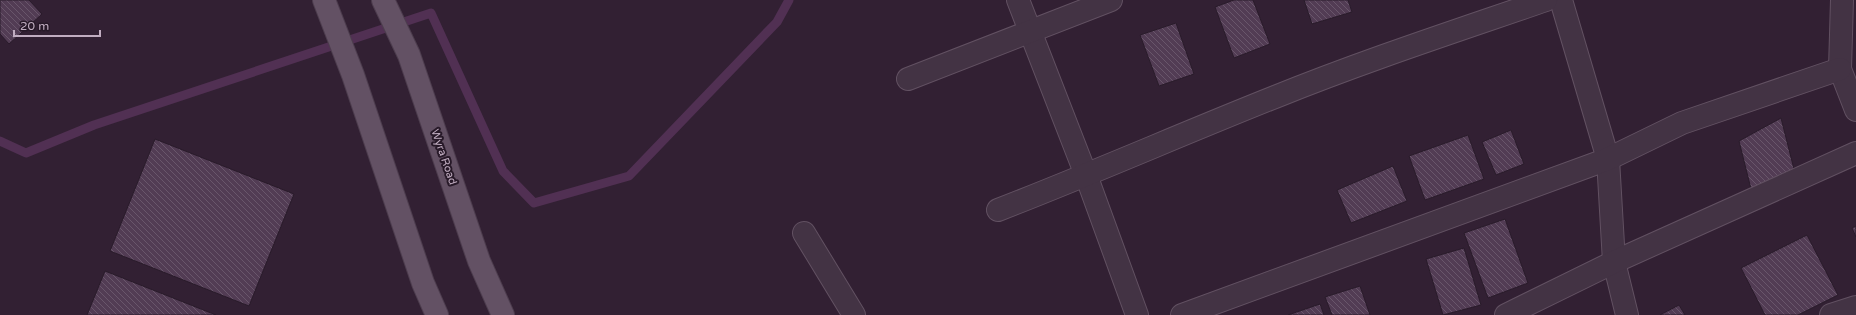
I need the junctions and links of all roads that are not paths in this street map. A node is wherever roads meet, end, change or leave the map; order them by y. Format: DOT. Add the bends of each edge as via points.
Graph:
graph roads {
  1 [pos="324,0"];
  2 [pos="383,0"];
  3 [pos="1018,0"];
  4 [pos="1111,0"];
  5 [pos="1546,0"];
  6 [pos="1561,0"];
  7 [pos="1842,0"];
  8 [pos="1030,32"];
  9 [pos="1840,69"];
  10 [pos="908,79"];
  11 [pos="1856,110"];
  12 [pos="1856,153"];
  13 [pos="1608,159"];
  14 [pos="1086,175"];
  15 [pos="998,210"];
  16 [pos="804,234"];
  17 [pos="1614,262"];
  18 [pos="1856,306"];
  19 [pos="437,315"];
  20 [pos="503,315"];
  21 [pos="854,315"];
  22 [pos="1137,315"];
  23 [pos="1182,315"];
  24 [pos="1506,315"];
  25 [pos="1627,315"];
  26 [pos="1831,315"];
  1 -- 19 [label="main road" via="353,75 423,283"];
  2 -- 20 [label="main road, Wyra Road" via="409,55 479,261"];
  3 -- 8 [label="street"];
  4 -- 8 [label="street"];
  5 -- 14 [label="street" via="1276,96"];
  6 -- 13 [label="street"];
  7 -- 9 [label="street"];
  8 -- 10 [label="street"];
  8 -- 14 [label="street"];
  9 -- 11 [label="street"];
  9 -- 13 [label="street" via="1682,124"];
  12 -- 17 [label="street"];
  13 -- 17 [label="street"];
  13 -- 23 [label="street"];
  14 -- 15 [label="street"];
  14 -- 22 [label="street"];
  16 -- 21 [label="street"];
  17 -- 24 [label="street"];
  17 -- 25 [label="street"];
  18 -- 26 [label="street"];
}
